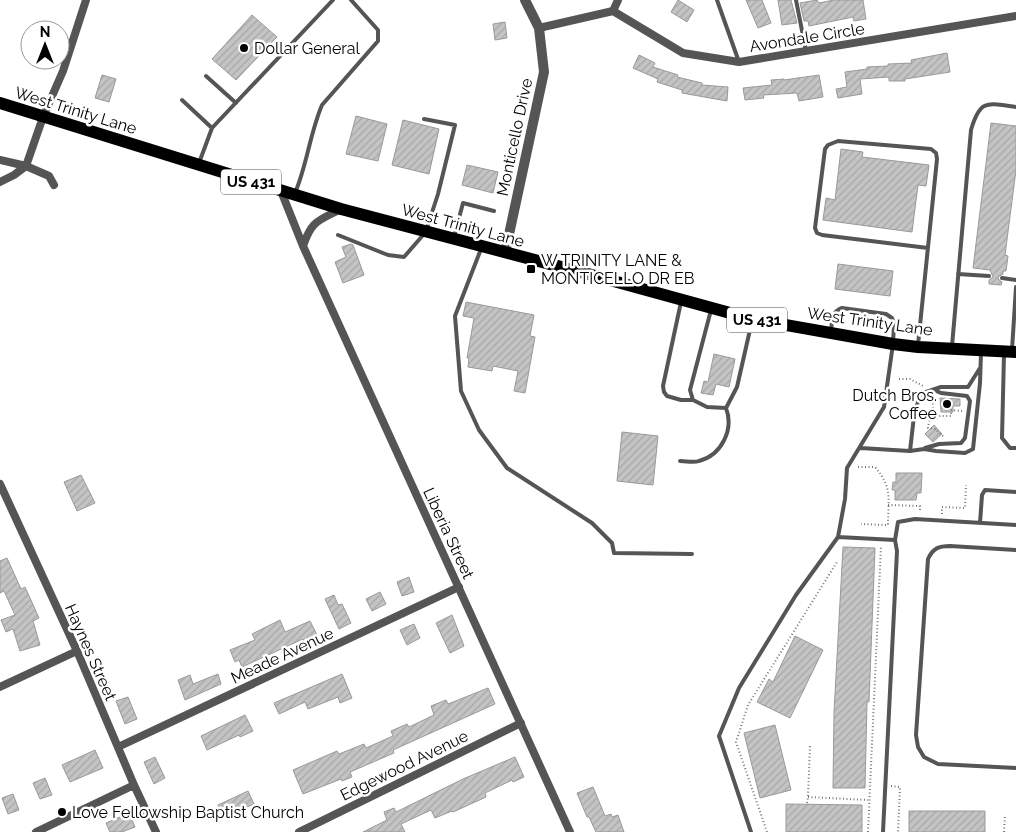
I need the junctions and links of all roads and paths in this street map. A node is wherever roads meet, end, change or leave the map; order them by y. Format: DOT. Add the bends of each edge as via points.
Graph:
graph roads {
  1 [pos="86,0"];
  2 [pos="333,0"];
  3 [pos="351,0"];
  4 [pos="525,0"];
  5 [pos="618,0"];
  6 [pos="717,0"];
  7 [pos="796,0"];
  8 [pos="613,10"];
  9 [pos="1016,16"];
  10 [pos="539,28"];
  11 [pos="806,51"];
  12 [pos="739,62"];
  13 [pos="206,76"];
  14 [pos="182,100"];
  15 [pos="0,103"];
  16 [pos="236,103"];
  17 [pos="1016,107"];
  18 [pos="43,117"];
  19 [pos="424,119"];
  20 [pos="212,128"];
  21 [pos="0,160"];
  22 [pos="198,165"];
  23 [pos="26,166"];
  24 [pos="0,182"];
  25 [pos="54,185"];
  26 [pos="281,191"];
  27 [pos="294,195"];
  28 [pos="341,209"];
  29 [pos="494,211"];
  30 [pos="426,232"];
  31 [pos="338,235"];
  32 [pos="453,239"];
  33 [pos="303,246"];
  34 [pos="481,246"];
  35 [pos="928,248"];
  36 [pos="505,252"];
  37 [pos="958,274"];
  38 [pos="990,276"];
  39 [pos="1002,278"];
  40 [pos="1016,280"];
  41 [pos="1016,287"];
  42 [pos="682,299"];
  43 [pos="711,307"];
  44 [pos="752,319"];
  45 [pos="830,334"];
  46 [pos="893,344"];
  47 [pos="918,347"];
  48 [pos="952,349"];
  49 [pos="982,350"];
  50 [pos="1011,352"];
  51 [pos="981,367"];
  52 [pos="899,379"];
  53 [pos="923,387"];
  54 [pos="934,390"];
  55 [pos="930,397"];
  56 [pos="693,400"];
  57 [pos="726,408"];
  58 [pos="964,411"];
  59 [pos="930,417"];
  60 [pos="946,439"];
  61 [pos="860,448"];
  62 [pos="1016,448"];
  63 [pos="924,449"];
  64 [pos="910,451"];
  65 [pos="680,461"];
  66 [pos="858,467"];
  67 [pos="0,484"];
  68 [pos="966,485"];
  69 [pos="1016,492"];
  70 [pos="888,505"];
  71 [pos="920,514"];
  72 [pos="934,514"];
  73 [pos="980,523"];
  74 [pos="861,524"];
  75 [pos="1016,525"];
  76 [pos="838,537"];
  77 [pos="895,540"];
  78 [pos="881,546"];
  79 [pos="1016,550"];
  80 [pos="692,554"];
  81 [pos="837,562"];
  82 [pos="459,587"];
  83 [pos="76,651"];
  84 [pos="0,687"];
  85 [pos="521,723"];
  86 [pos="810,746"];
  87 [pos="118,747"];
  88 [pos="1016,768"];
  89 [pos="134,785"];
  90 [pos="891,786"];
  91 [pos="808,797"];
  92 [pos="870,800"];
  93 [pos="806,803"];
  94 [pos="1005,815"];
  95 [pos="36,832"];
  96 [pos="156,832"];
  97 [pos="299,832"];
  98 [pos="570,832"];
  99 [pos="751,832"];
  100 [pos="767,832"];
  101 [pos="868,832"];
  102 [pos="883,832"];
  103 [pos="898,832"];
  104 [pos="1004,832"];
  1 -- 18 [label="street" via="63,70"];
  2 -- 16 [label="lane"];
  3 -- 27 [label="lane" via="378,30 378,41 322,105"];
  4 -- 10 [label="street, Monticello Drive"];
  5 -- 8 [label="street"];
  6 -- 12 [label="lane"];
  7 -- 11 [label="lane"];
  8 -- 10 [label="street"];
  8 -- 12 [label="street, Avondale Circle" via="683,53"];
  9 -- 11 [label="street, Avondale Circle"];
  10 -- 36 [label="street, Monticello Drive" via="544,72"];
  11 -- 12 [label="street, Avondale Circle"];
  13 -- 16 [label="lane"];
  14 -- 20 [label="lane"];
  15 -- 18 [label="main road, West Trinity Lane / US 431"];
  16 -- 20 [label="lane"];
  17 -- 37 [label="lane" via="990,104 976,115 971,130"];
  18 -- 22 [label="main road, West Trinity Lane / US 431"];
  18 -- 23 [label="street"];
  19 -- 30 [label="lane" via="455,125"];
  20 -- 22 [label="lane"];
  21 -- 23 [label="street"];
  22 -- 26 [label="main road, West Trinity Lane / US 431"];
  23 -- 24 [label="street"];
  23 -- 25 [label="street" via="49,176"];
  26 -- 27 [label="main road, West Trinity Lane / US 431"];
  26 -- 33 [label="street, Liberia Street"];
  27 -- 28 [label="main road, West Trinity Lane / US 431"];
  28 -- 30 [label="main road, West Trinity Lane / US 431"];
  28 -- 33 [label="street" via="315,222 308,230"];
  29 -- 32 [label="lane" via="463,203"];
  30 -- 31 [label="lane" via="404,257 388,255"];
  30 -- 32 [label="main road, West Trinity Lane / US 431"];
  32 -- 34 [label="main road, West Trinity Lane / US 431"];
  33 -- 82 [label="street, Liberia Street"];
  34 -- 36 [label="main road, West Trinity Lane / US 431"];
  34 -- 80 [label="lane" via="455,316 461,391 479,430 507,468 592,523 612,543 614,553"];
  35 -- 35 [label="lane" via="936,153 931,149 838,141 828,145 816,228 818,233"];
  35 -- 47 [label="lane"];
  36 -- 42 [label="main road, West Trinity Lane / US 431"];
  37 -- 38 [label="lane"];
  37 -- 48 [label="lane"];
  39 -- 40 [label="lane"];
  41 -- 50 [label="lane"];
  42 -- 43 [label="main road, West Trinity Lane / US 431"];
  42 -- 56 [label="lane" via="663,386 667,396"];
  43 -- 44 [label="main road, West Trinity Lane / US 431"];
  43 -- 56 [label="lane" via="690,390"];
  44 -- 45 [label="main road, West Trinity Lane / US 431"];
  44 -- 57 [label="lane" via="736,387"];
  45 -- 46 [label="main road, West Trinity Lane / US 431"];
  45 -- 46 [label="lane" via="836,310 886,314 894,324"];
  46 -- 47 [label="main road, West Trinity Lane / US 431"];
  46 -- 61 [label="lane" via="884,407"];
  47 -- 48 [label="main road, West Trinity Lane / US 431"];
  48 -- 49 [label="main road, West Trinity Lane / US 431"];
  49 -- 50 [label="main road, West Trinity Lane / US 431"];
  49 -- 51 [label="lane"];
  50 -- 62 [label="lane" via="1002,438 1010,448"];
  51 -- 54 [label="lane" via="968,387"];
  51 -- 63 [label="lane" via="973,449 965,452"];
  52 -- 53 [label="path" via="910,379"];
  54 -- 63 [label="lane" via="967,396 970,401 965,438 961,443 939,444"];
  54 -- 64 [label="lane" via="920,394"];
  55 -- 59 [label="path" via="933,401"];
  56 -- 57 [label="lane" via="708,407"];
  57 -- 65 [label="lane" via="729,425 716,452 699,462"];
  58 -- 59 [label="path" via="951,410 951,416"];
  59 -- 60 [label="path" via="928,428 935,429"];
  61 -- 64 [label="lane"];
  61 -- 76 [label="lane" via="847,468"];
  63 -- 64 [label="lane"];
  66 -- 70 [label="path" via="875,467 883,477 889,488"];
  67 -- 83 [label="street, Haynes Street"];
  68 -- 72 [label="path" via="965,508 942,507 942,515"];
  69 -- 73 [label="lane" via="985,490"];
  70 -- 71 [label="path" via="920,506"];
  70 -- 74 [label="path" via="888,525"];
  73 -- 75 [label="lane"];
  73 -- 77 [label="lane" via="915,519 898,522"];
  76 -- 77 [label="lane"];
  76 -- 99 [label="lane" via="796,595 739,688 719,736"];
  77 -- 102 [label="lane"];
  78 -- 92 [label="path"];
  79 -- 88 [label="lane" via="940,546 928,558 916,735 924,756 938,764"];
  81 -- 100 [label="path" via="748,705 736,742"];
  82 -- 85 [label="street, Liberia Street"];
  82 -- 87 [label="street, Meade Avenue"];
  83 -- 84 [label="street"];
  83 -- 87 [label="street, Haynes Street"];
  85 -- 97 [label="street, Edgewood Avenue"];
  85 -- 98 [label="street, Liberia Street"];
  86 -- 91 [label="path"];
  87 -- 89 [label="street, Haynes Street"];
  89 -- 95 [label="street"];
  89 -- 96 [label="street, Haynes Street"];
  90 -- 103 [label="path" via="900,787"];
  91 -- 92 [label="path"];
  91 -- 93 [label="path"];
  92 -- 101 [label="path"];
  94 -- 104 [label="path"];
}
